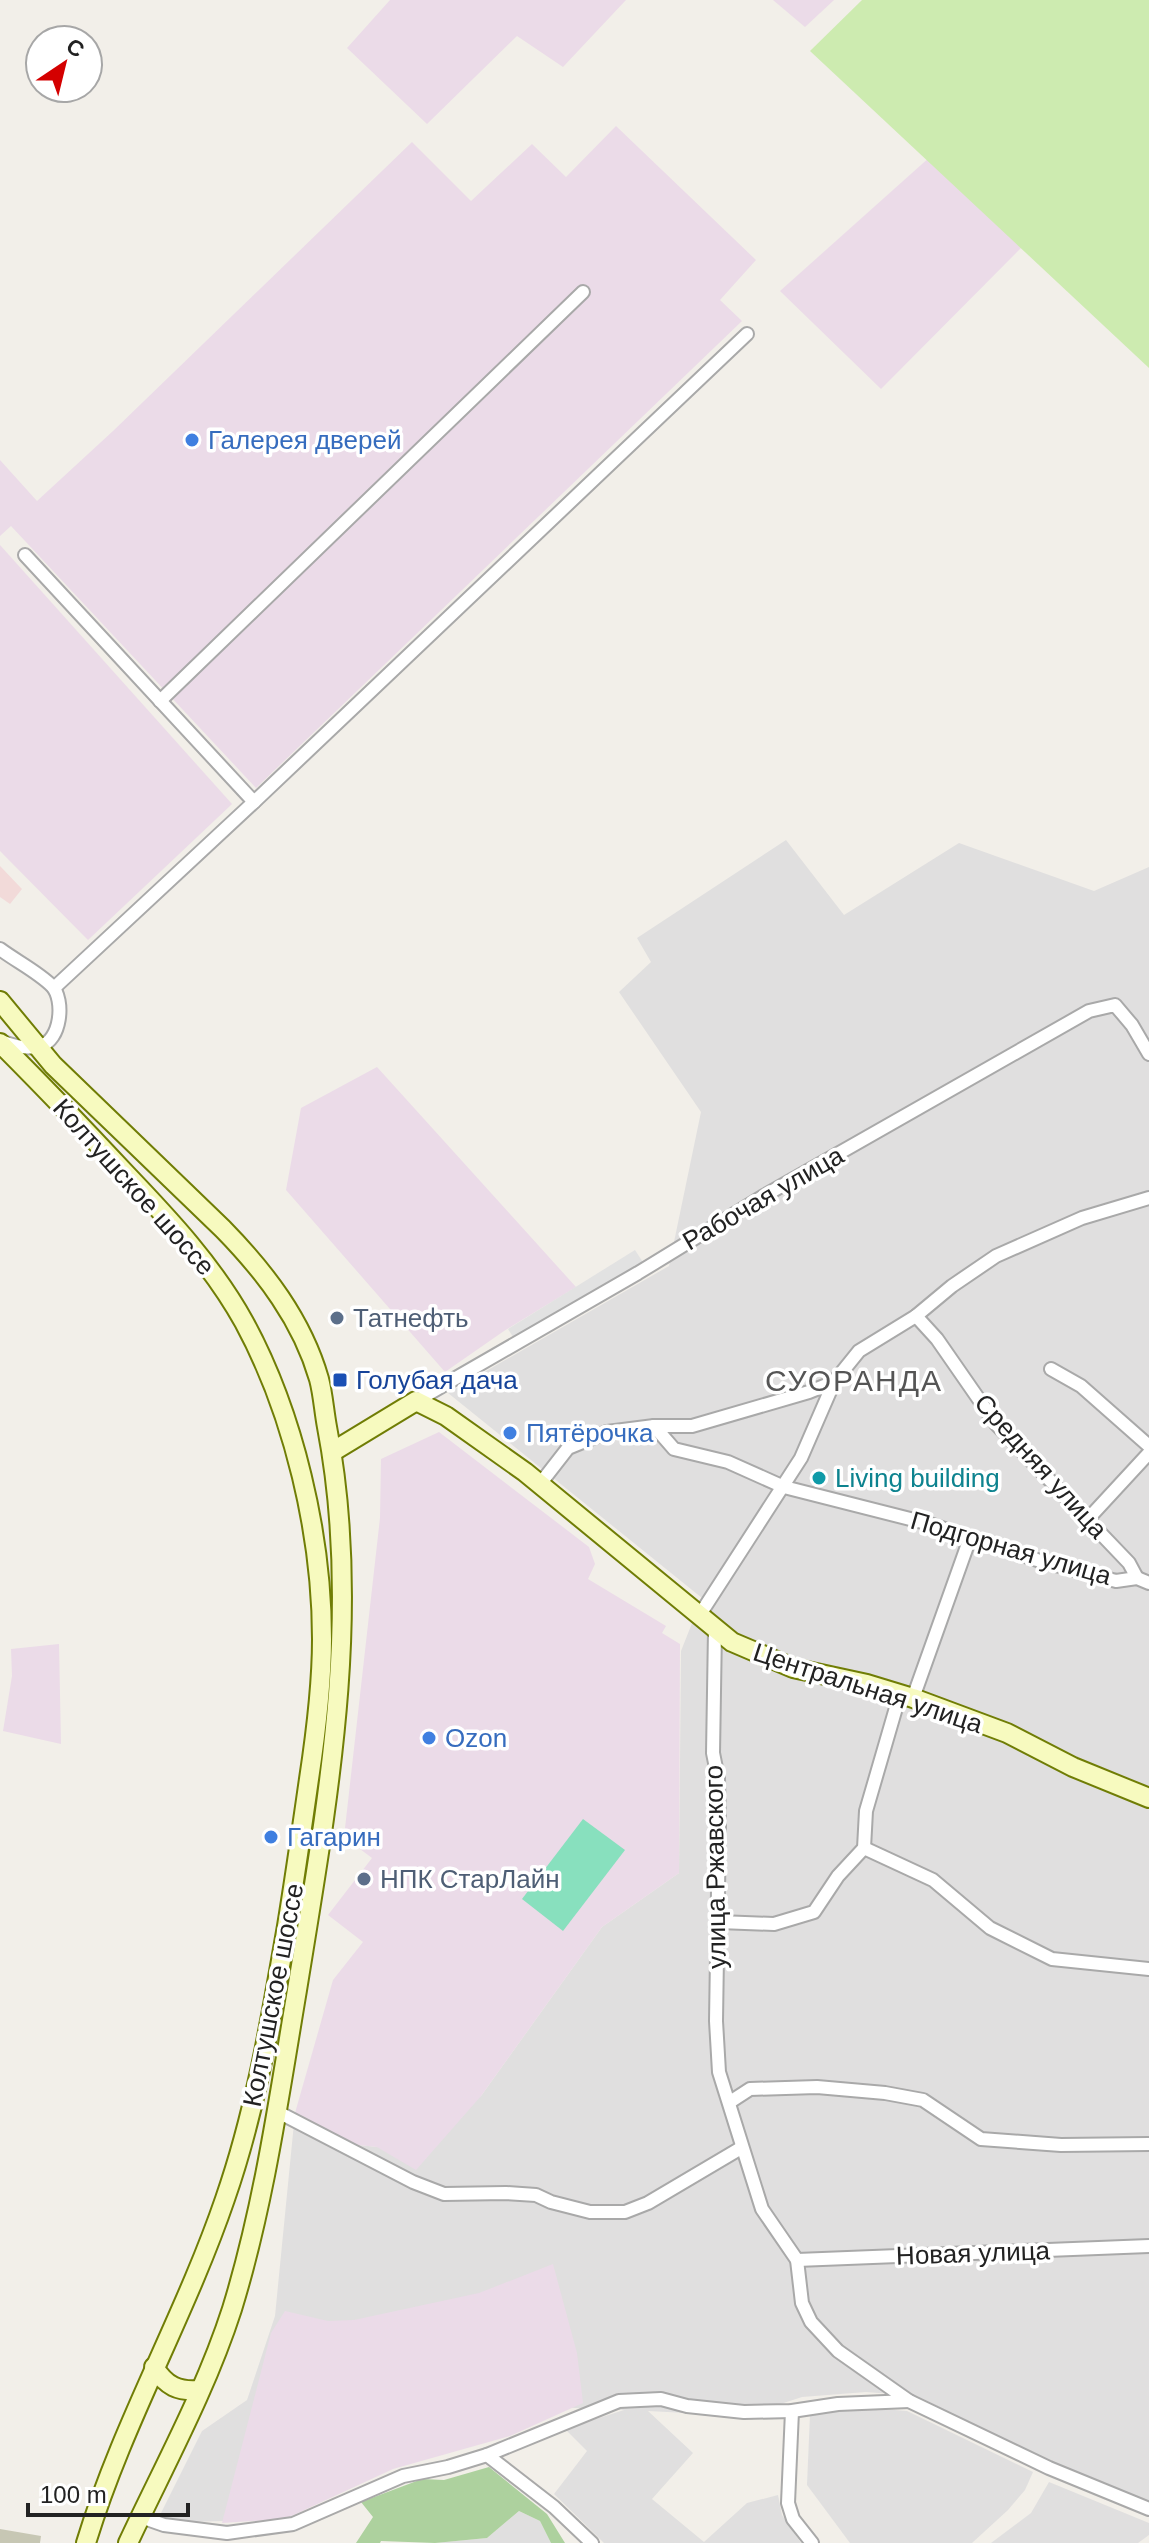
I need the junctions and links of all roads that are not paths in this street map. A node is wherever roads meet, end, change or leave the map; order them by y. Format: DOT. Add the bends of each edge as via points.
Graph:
graph roads {
  1 [pos="583,292"];
  2 [pos="747,334"];
  3 [pos="25,555"];
  4 [pos="160,701"];
  5 [pos="254,802"];
  6 [pos="0,949"];
  7 [pos="54,988"];
  8 [pos="0,1001"];
  9 [pos="0,1042"];
  10 [pos="38,1047"];
  11 [pos="1149,1054"];
  12 [pos="1149,1198"];
  13 [pos="916,1316"];
  14 [pos="1051,1369"];
  15 [pos="834,1382"];
  16 [pos="416,1401"];
  17 [pos="654,1426"];
  18 [pos="1149,1446"];
  19 [pos="332,1452"];
  20 [pos="1149,1453"];
  21 [pos="540,1484"];
  22 [pos="784,1487"];
  23 [pos="1088,1519"];
  24 [pos="970,1538"];
  25 [pos="1143,1580"];
  26 [pos="699,1616"];
  27 [pos="715,1630"];
  28 [pos="907,1696"];
  29 [pos="1149,1798"];
  30 [pos="864,1848"];
  31 [pos="719,1922"];
  32 [pos="1149,1969"];
  33 [pos="730,2102"];
  34 [pos="276,2111"];
  35 [pos="1149,2144"];
  36 [pos="741,2148"];
  37 [pos="1149,2246"];
  38 [pos="797,2260"];
  39 [pos="154,2367"];
  40 [pos="200,2390"];
  41 [pos="909,2401"];
  42 [pos="792,2411"];
  43 [pos="487,2455"];
  44 [pos="1149,2509"];
  45 [pos="141,2517"];
  46 [pos="205,2530"];
  47 [pos="86,2543"];
  48 [pos="128,2543"];
  49 [pos="209,2543"];
  50 [pos="592,2543"];
  51 [pos="812,2543"];
  1 -- 4 [label="street"];
  2 -- 5 [label="street"];
  3 -- 4 [label="street"];
  4 -- 5 [label="street"];
  5 -- 7 [label="street"];
  6 -- 7 [label="street"];
  7 -- 10 [label="street" via="60,1007 57,1023 53,1036"];
  8 -- 10 [label="main road, Колтушское шоссе"];
  9 -- 10 [label="street, Колтушское шоссе"];
  9 -- 39 [label="main road, Колтушское шоссе" via="188,1240 243,1321 273,1386 293,1449 310,1516 321,1598 316,1732 274,2009 224,2203"];
  10 -- 19 [label="main road, Колтушское шоссе" via="249,1255 272,1285 300,1330 319,1381"];
  11 -- 16 [label="street, Рабочая улица" via="1115,1005 1089,1011"];
  12 -- 13 [label="street" via="1082,1218 996,1256"];
  13 -- 15 [label="street" via="859,1351"];
  13 -- 23 [label="street, Средняя улица" via="996,1424"];
  14 -- 18 [label="street" via="1081,1386"];
  15 -- 17 [label="street" via="692,1426"];
  15 -- 22 [label="street"];
  16 -- 19 [label="main road"];
  16 -- 21 [label="main road, Центральная улица" via="446,1416"];
  17 -- 21 [label="street" via="607,1432 568,1448"];
  17 -- 22 [label="street, Подгорная улица" via="674,1449 728,1462"];
  19 -- 34 [label="main road, Колтушское шоссе" via="343,1543 340,1690"];
  20 -- 23 [label="street"];
  21 -- 26 [label="main road, Центральная улица"];
  22 -- 24 [label="street, Подгорная улица"];
  22 -- 26 [label="street"];
  23 -- 25 [label="street, Средняя улица"];
  24 -- 25 [label="street, Подгорная улица" via="1116,1581"];
  24 -- 28 [label="street"];
  26 -- 27 [label="main road, Центральная улица"];
  27 -- 28 [label="main road, Центральная улица" via="793,1668"];
  27 -- 31 [label="street, улица Ржавского"];
  28 -- 29 [label="main road, Центральная улица" via="1007,1733"];
  28 -- 30 [label="street" via="866,1811"];
  30 -- 31 [label="street" via="814,1912 774,1924"];
  30 -- 32 [label="street" via="933,1880 990,1928 1052,1959"];
  31 -- 33 [label="street, улица Ржавского" via="717,2041 719,2072"];
  33 -- 35 [label="street" via="750,2089 885,2093 923,2100 981,2139"];
  33 -- 36 [label="street, улица Ржавского"];
  34 -- 36 [label="street" via="444,2194 536,2195 590,2212 625,2212 648,2203"];
  34 -- 40 [label="main road, Колтушское шоссе" via="241,2276"];
  36 -- 38 [label="street, улица Ржавского" via="762,2209"];
  37 -- 38 [label="street, Новая улица"];
  38 -- 41 [label="street" via="802,2303 821,2335"];
  39 -- 40 [label="main road" via="173,2388"];
  39 -- 47 [label="main road, Колтушское шоссе"];
  40 -- 45 [label="main road, Колтушское шоссе"];
  41 -- 42 [label="street"];
  41 -- 44 [label="street"];
  42 -- 43 [label="street" via="744,2412 661,2399 619,2401"];
  42 -- 51 [label="street" via="788,2503"];
  43 -- 46 [label="street" via="403,2476 293,2524 227,2533"];
  43 -- 50 [label="street"];
  45 -- 46 [label="street"];
  45 -- 48 [label="main road, Колтушское шоссе"];
  46 -- 49 [label="street"];
}
